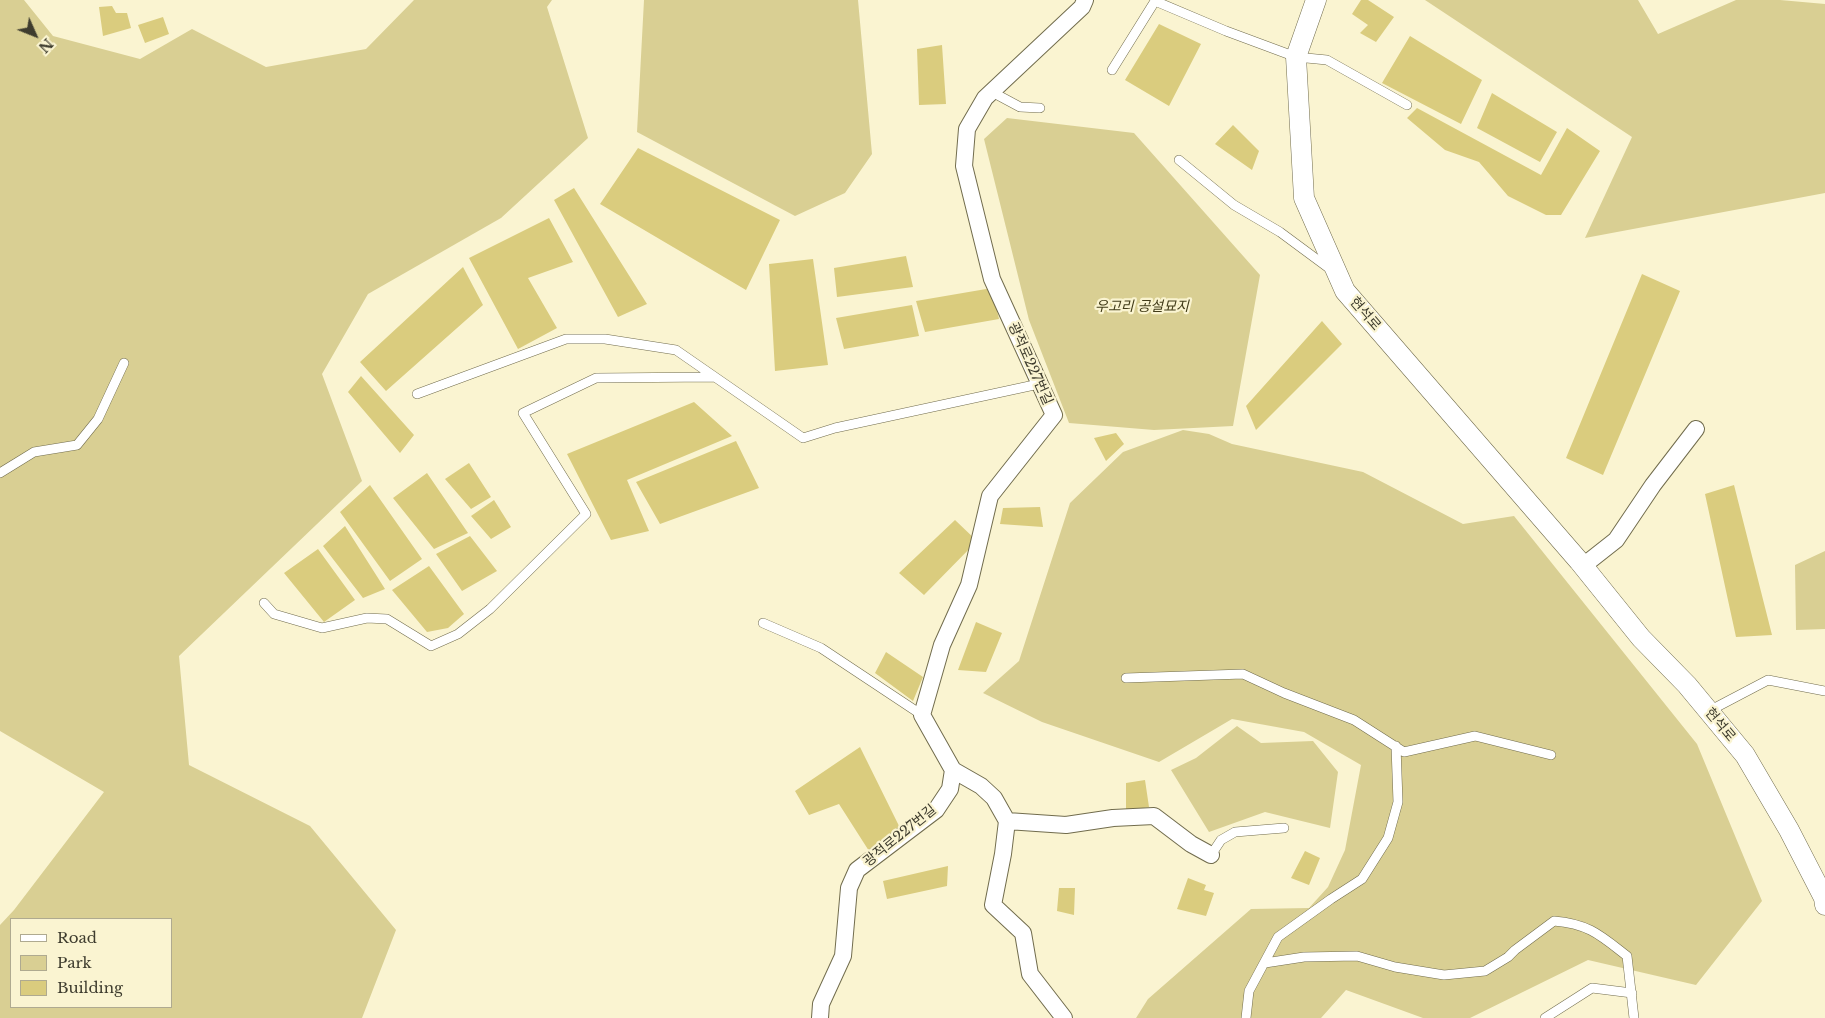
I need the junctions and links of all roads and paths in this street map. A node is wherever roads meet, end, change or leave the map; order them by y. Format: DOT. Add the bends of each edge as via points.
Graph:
graph roads {
  1 [pos="1085,0"];
  2 [pos="1316,0"];
  3 [pos="1296,57"];
  4 [pos="1112,70"];
  5 [pos="992,92"];
  6 [pos="1407,105"];
  7 [pos="1040,108"];
  8 [pos="1179,160"];
  9 [pos="1338,275"];
  10 [pos="124,364"];
  11 [pos="714,377"];
  12 [pos="1039,384"];
  13 [pos="417,394"];
  14 [pos="1696,429"];
  15 [pos="0,473"];
  16 [pos="1583,566"];
  17 [pos="264,603"];
  18 [pos="763,623"];
  19 [pos="1126,678"];
  20 [pos="1825,690"];
  21 [pos="1708,712"];
  22 [pos="922,715"];
  23 [pos="1396,746"];
  24 [pos="1552,755"];
  25 [pos="953,770"];
  26 [pos="1007,821"];
  27 [pos="1284,828"];
  28 [pos="1211,855"];
  29 [pos="1825,906"];
  30 [pos="1265,963"];
  31 [pos="1632,993"];
  32 [pos="820,1018"];
  33 [pos="1064,1018"];
  34 [pos="1246,1018"];
  35 [pos="1545,1018"];
  36 [pos="1634,1018"];
  1 -- 5 [label="street, 광적로227번길" via="1082,7"];
  2 -- 3 [label="street, 현석로"];
  3 -- 4 [label="lane" via="1155,1"];
  3 -- 6 [label="lane" via="1327,60"];
  3 -- 9 [label="street, 현석로" via="1304,198"];
  5 -- 7 [label="lane" via="1020,107"];
  5 -- 12 [label="street, 광적로227번길" via="967,129 964,166 992,279"];
  8 -- 9 [label="lane" via="1234,205 1280,232"];
  9 -- 16 [label="street, 현석로" via="1345,291"];
  10 -- 15 [label="lane" via="98,419 77,445 34,452"];
  11 -- 12 [label="lane" via="802,438"];
  11 -- 13 [label="lane" via="676,350 605,339 566,339"];
  11 -- 17 [label="lane" via="596,378 523,413 586,514 490,609 458,634 431,646 387,619 367,618 322,628 274,614"];
  12 -- 22 [label="street, 광적로227번길" via="1054,415 990,496 969,585 942,645"];
  14 -- 16 [label="street" via="1653,484 1616,540"];
  16 -- 21 [label="street, 현석로" via="1641,638 1687,685"];
  18 -- 22 [label="lane" via="821,648"];
  19 -- 23 [label="lane" via="1243,674 1354,720"];
  20 -- 21 [label="lane" via="1768,680"];
  21 -- 29 [label="street, 현석로" via="1750,764 1789,830 1824,898"];
  22 -- 25 [label="street"];
  23 -- 24 [label="lane" via="1404,752 1475,736"];
  23 -- 30 [label="lane" via="1398,802 1388,838 1362,879 1278,937"];
  25 -- 26 [label="street" via="982,786 994,798"];
  25 -- 32 [label="street, 광적로227번길" via="950,790 936,810 857,870 850,888 843,956 821,1004"];
  26 -- 28 [label="street" via="1066,825 1154,816"];
  26 -- 33 [label="street" via="993,905 1023,933 1030,974"];
  27 -- 28 [label="lane" via="1235,832 1221,840"];
  30 -- 31 [label="lane" via="1304,956 1357,956 1394,968 1444,975 1485,971 1554,921 1568,922 1593,930 1627,956"];
  30 -- 34 [label="lane" via="1249,992"];
  31 -- 35 [label="lane" via="1592,988"];
  31 -- 36 [label="lane"];
}
